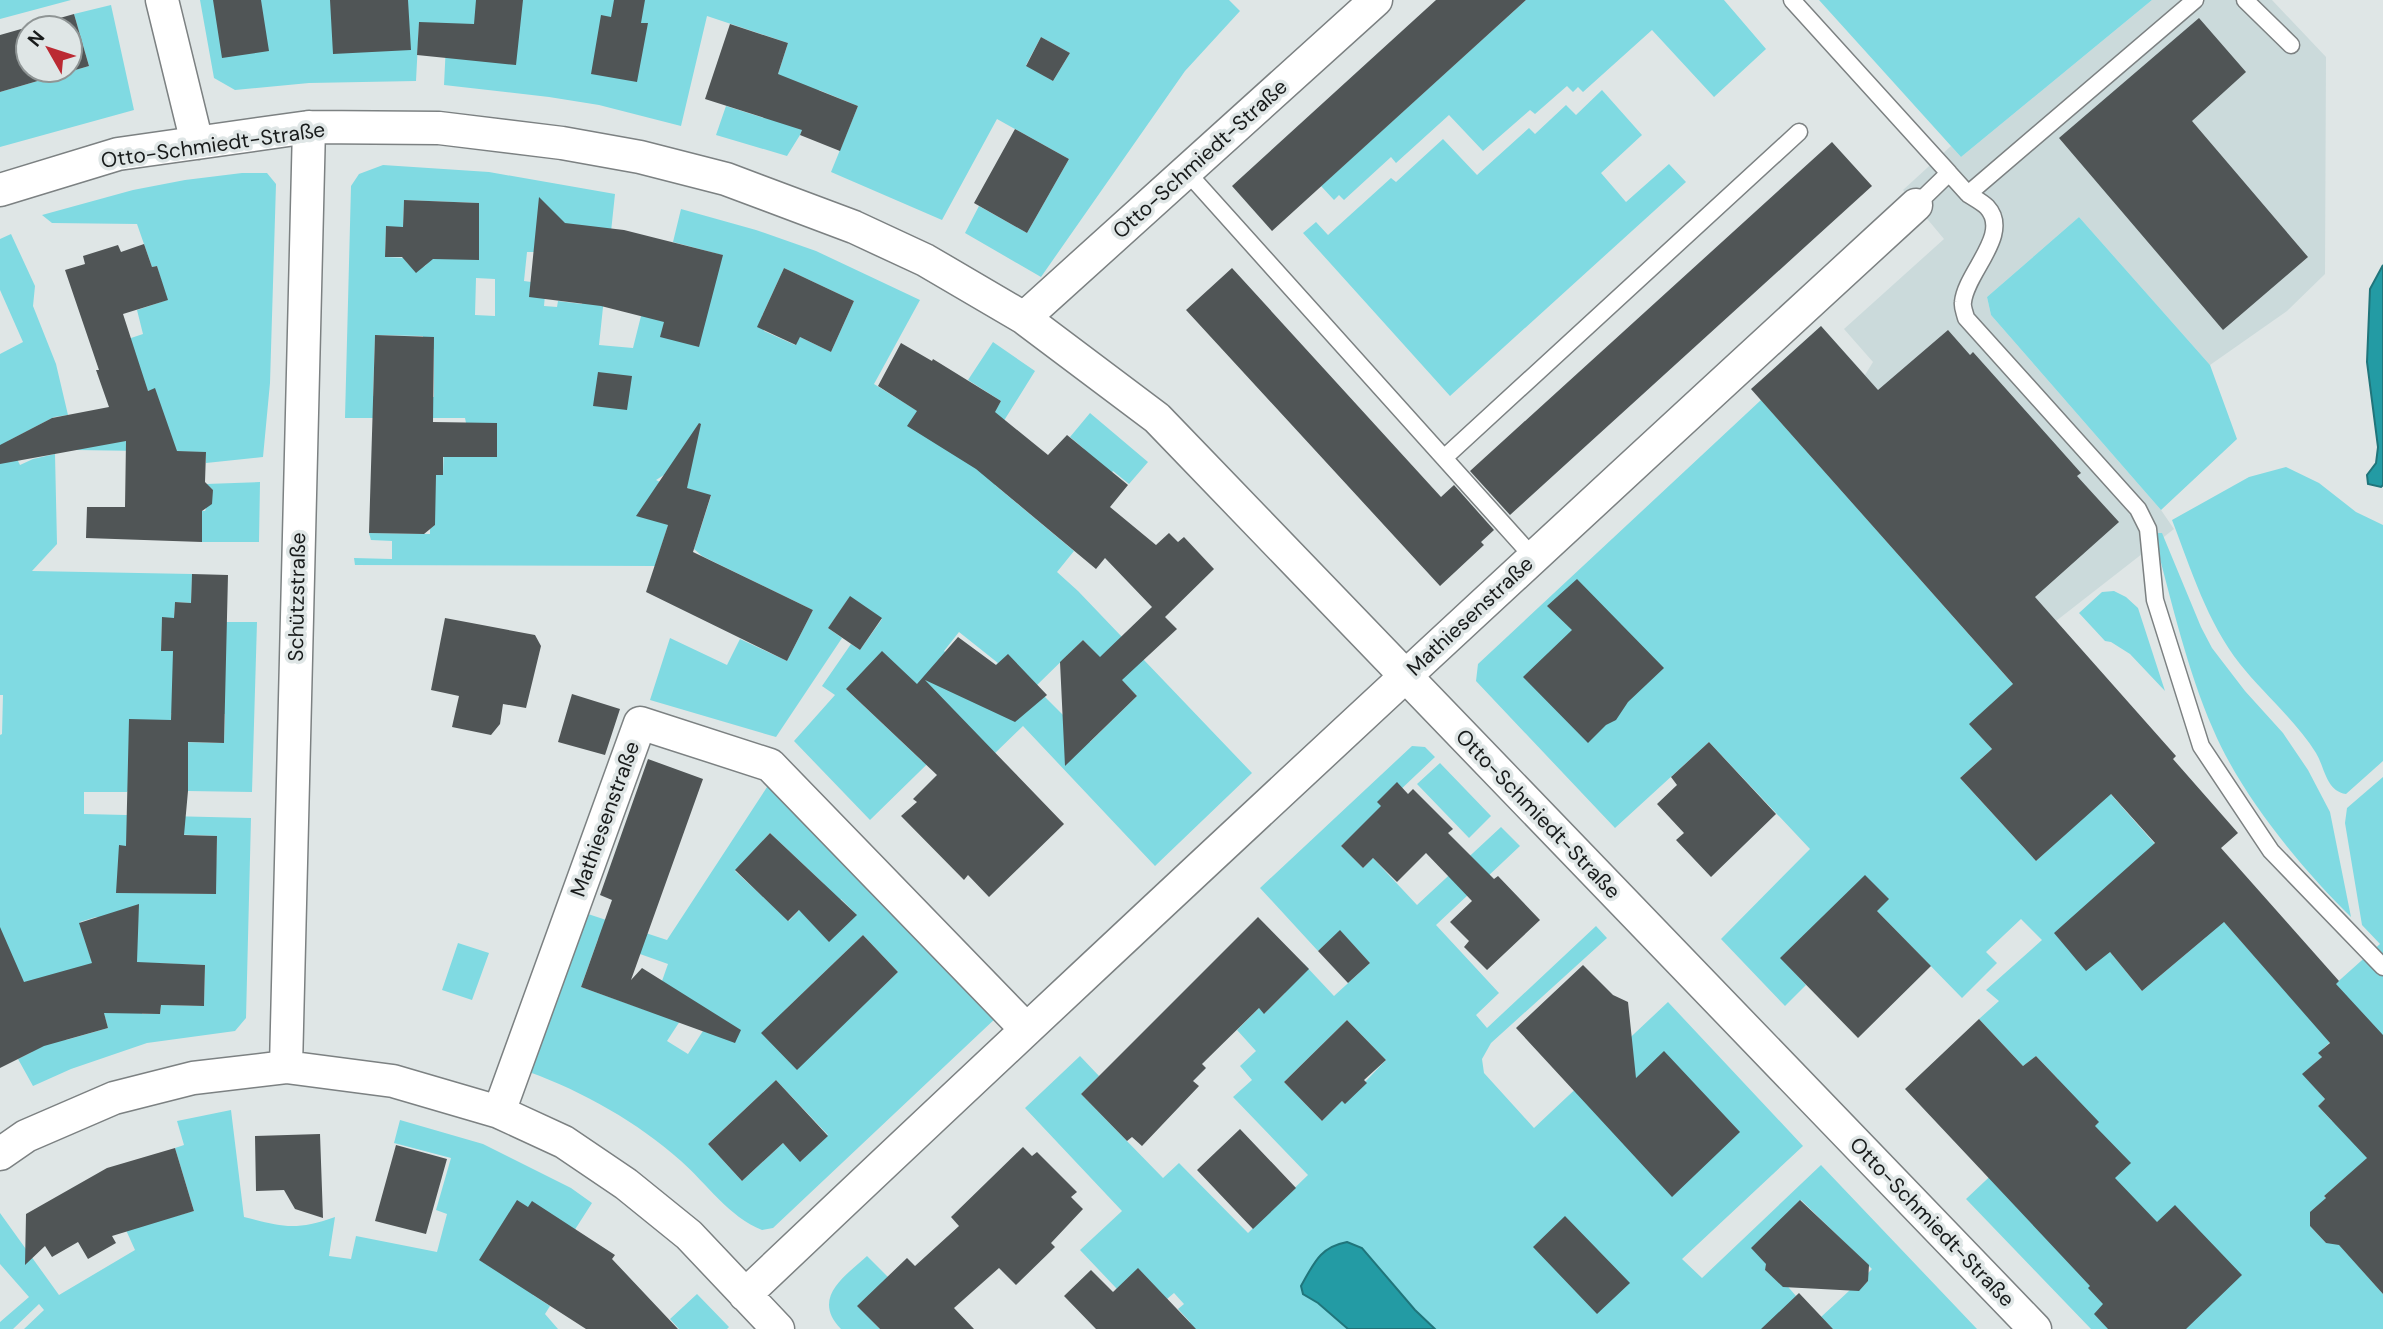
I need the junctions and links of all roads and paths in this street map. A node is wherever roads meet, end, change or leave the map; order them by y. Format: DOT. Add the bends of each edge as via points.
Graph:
graph roads {
  1 [pos="162,0"];
  2 [pos="1376,0"];
  3 [pos="1792,0"];
  4 [pos="2195,0"];
  5 [pos="2245,0"];
  6 [pos="2291,45"];
  7 [pos="309,127"];
  8 [pos="1799,132"];
  9 [pos="197,143"];
  10 [pos="1186,171"];
  11 [pos="1949,173"];
  12 [pos="0,190"];
  13 [pos="1968,194"];
  14 [pos="1916,205"];
  15 [pos="1024,318"];
  16 [pos="1444,457"];
  17 [pos="1533,557"];
  18 [pos="1405,676"];
  19 [pos="2383,967"];
  20 [pos="1026,1029"];
  21 [pos="286,1067"];
  22 [pos="499,1112"];
  23 [pos="0,1154"];
  24 [pos="745,1295"];
  25 [pos="778,1329"];
  26 [pos="2035,1329"];
  1 -- 9 [label="street"];
  2 -- 10 [label="street, Otto-Schmiedt-Straße"];
  3 -- 11 [label="lane"];
  4 -- 13 [label="lane"];
  5 -- 6 [label="lane"];
  7 -- 9 [label="street, Otto-Schmiedt-Straße"];
  7 -- 15 [label="street, Otto-Schmiedt-Straße" via="466,131 640,157 726,179 866,232 925,260"];
  7 -- 21 [label="street, Schützstraße"];
  8 -- 16 [label="lane"];
  9 -- 12 [label="street, Otto-Schmiedt-Straße" via="118,154"];
  10 -- 15 [label="street, Otto-Schmiedt-Straße"];
  10 -- 16 [label="lane"];
  11 -- 13 [label="lane"];
  11 -- 14 [label="lane"];
  13 -- 19 [label="lane" via="1987,206 1995,220 1993,239 1969,279 1962,304 1966,318 2138,509 2148,529 2155,600 2201,746 2270,851"];
  14 -- 17 [label="street, Mathiesenstraße"];
  15 -- 18 [label="street, Otto-Schmiedt-Straße" via="1157,418"];
  16 -- 17 [label="lane"];
  17 -- 18 [label="street, Mathiesenstraße"];
  18 -- 20 [label="street, Mathiesenstraße"];
  18 -- 26 [label="street, Otto-Schmiedt-Straße"];
  20 -- 22 [label="street, Mathiesenstraße" via="770,765 640,723"];
  20 -- 24 [label="street, Mathiesenstraße"];
  21 -- 22 [label="street" via="393,1081"];
  21 -- 23 [label="street" via="193,1079 114,1098 26,1136"];
  22 -- 24 [label="street" via="564,1142 626,1184 689,1235"];
  24 -- 25 [label="street"];
}
